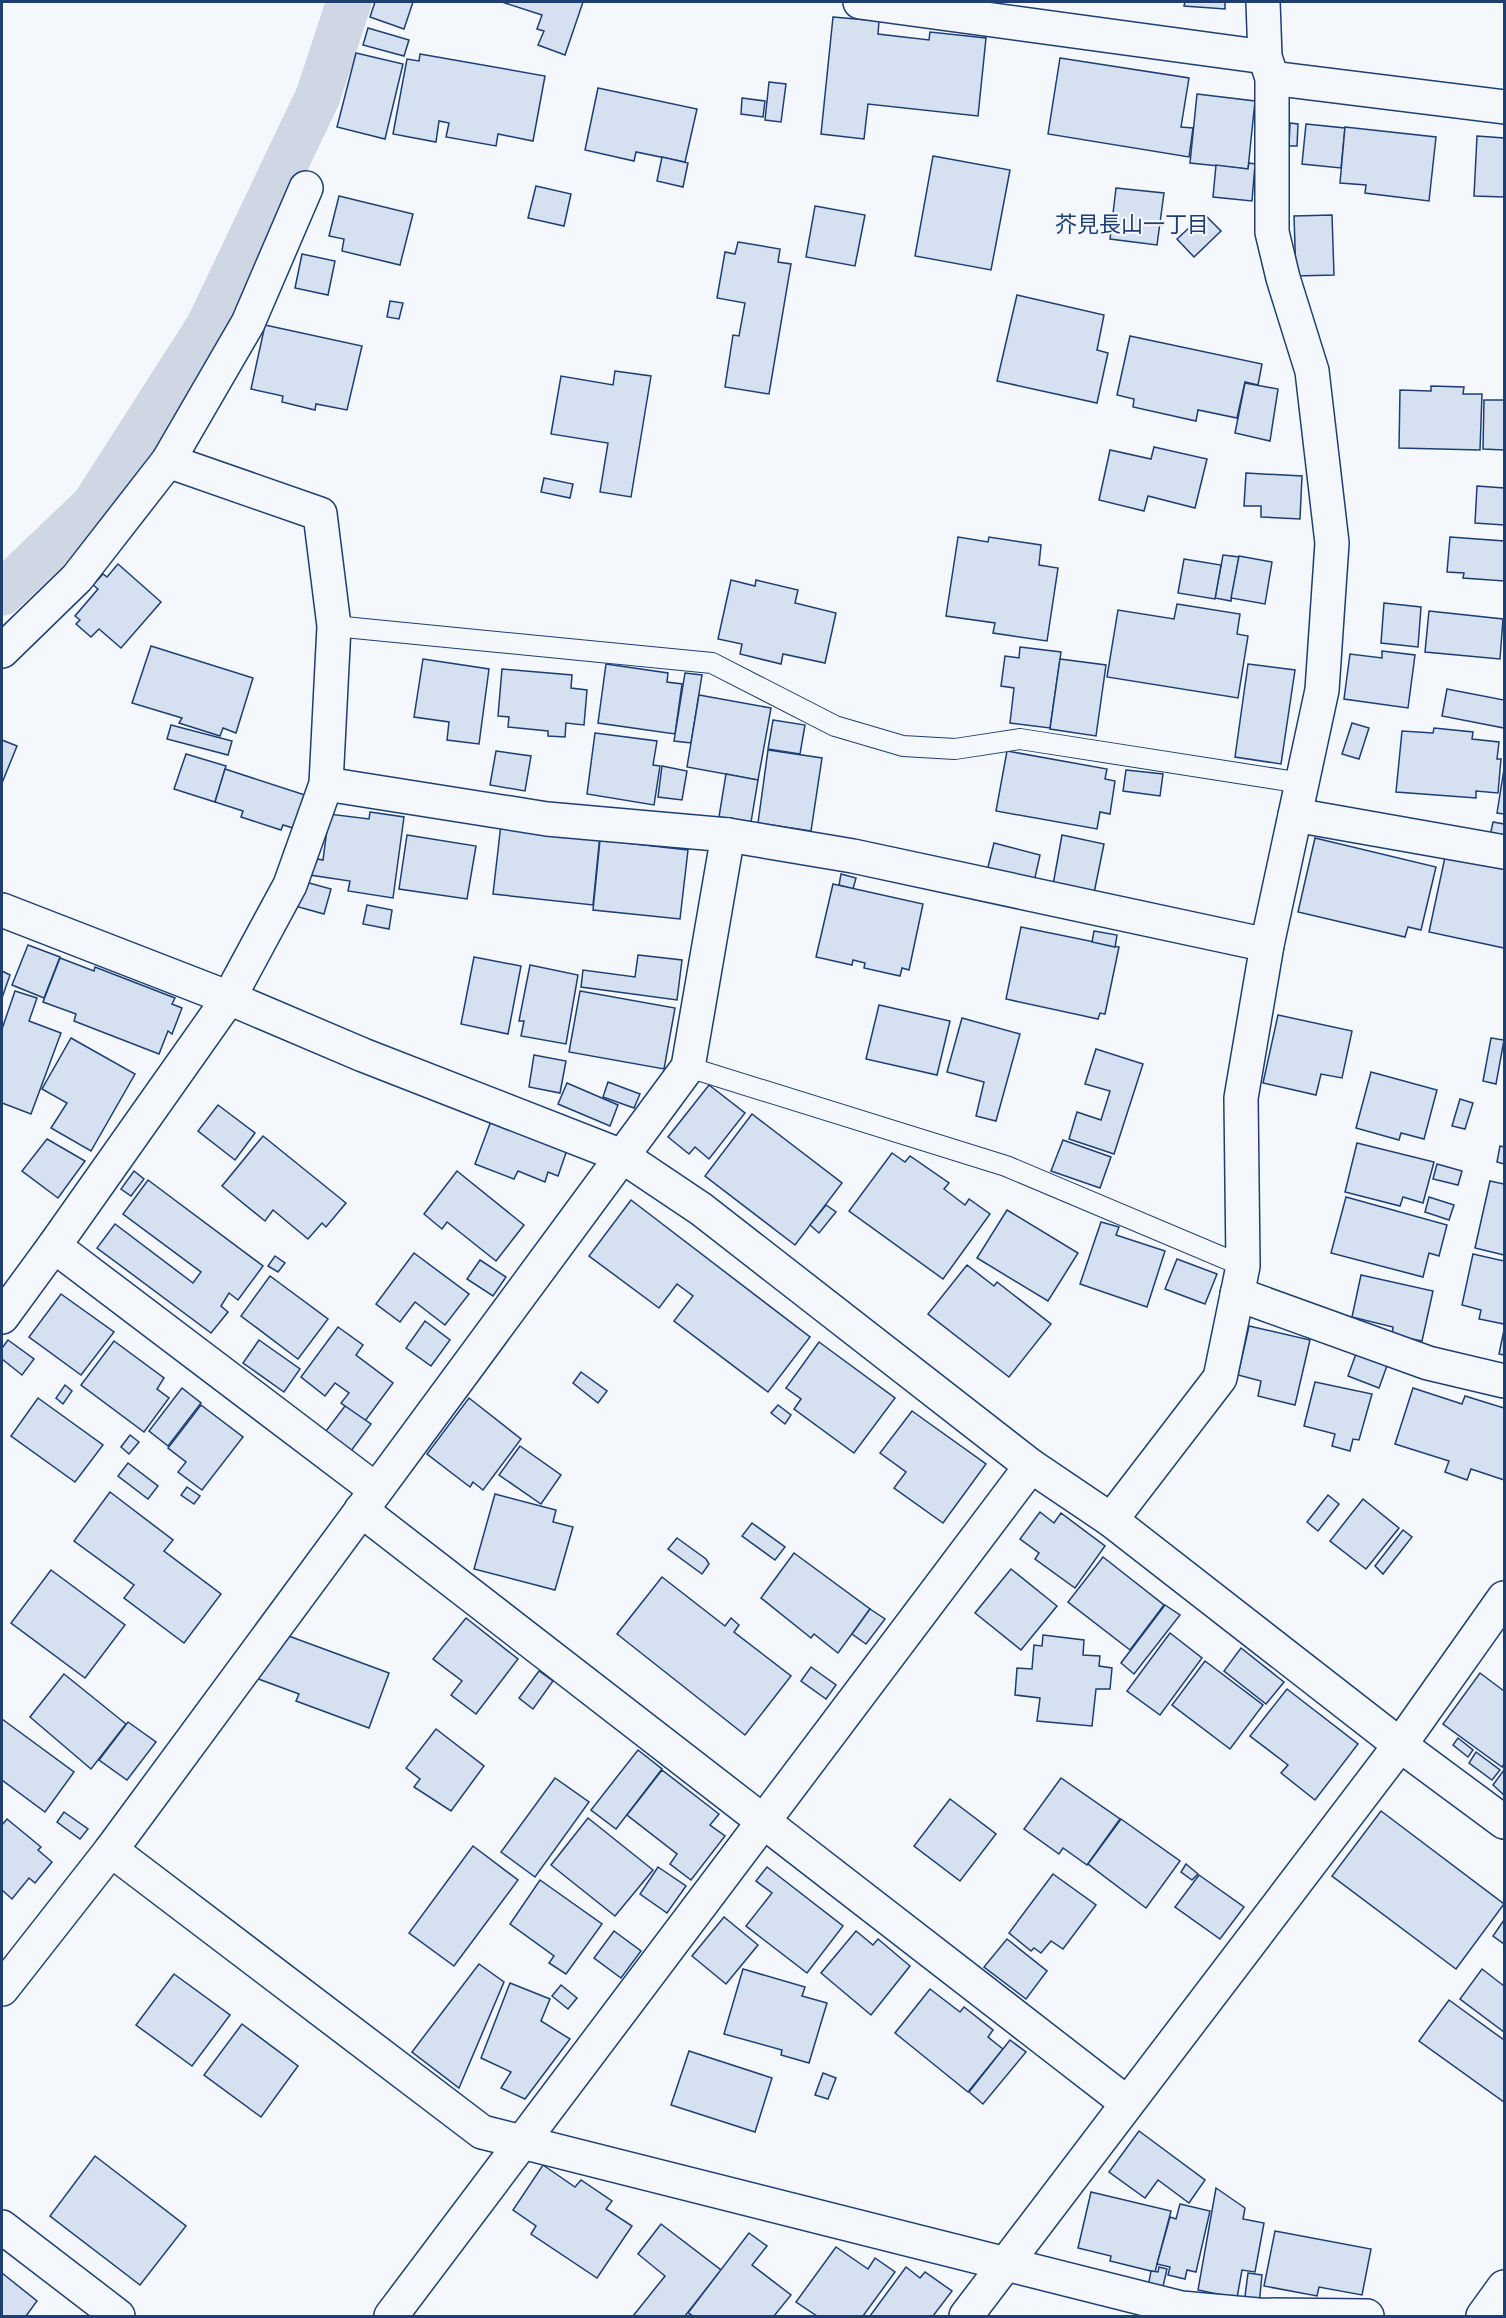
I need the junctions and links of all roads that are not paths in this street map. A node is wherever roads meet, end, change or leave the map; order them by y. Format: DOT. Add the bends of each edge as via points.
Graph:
graph roads {
  1 [pos="860,2"];
  2 [pos="1263,2"];
  3 [pos="1269,68"];
  4 [pos="1504,107"];
  5 [pos="306,188"];
  6 [pos="168,461"];
  7 [pos="334,626"];
  8 [pos="2,651"];
  9 [pos="1302,783"];
  10 [pos="326,784"];
  11 [pos="1295,815"];
  12 [pos="728,835"];
  13 [pos="1504,852"];
  14 [pos="2,910"];
  15 [pos="1267,945"];
  16 [pos="229,998"];
  17 [pos="688,1067"];
  18 [pos="622,1156"];
  19 [pos="54,1246"];
  20 [pos="1240,1280"];
  21 [pos="7,1299"];
  22 [pos="1504,1381"];
  23 [pos="1031,1466"];
  24 [pos="368,1500"];
  25 [pos="1111,1520"];
  26 [pos="1504,1598"];
  27 [pos="1400,1745"];
  28 [pos="764,1821"];
  29 [pos="1504,1822"];
  30 [pos="111,1850"];
  31 [pos="2,1989"];
  32 [pos="1127,2103"];
  33 [pos="521,2144"];
  34 [pos="2,2227"];
  35 [pos="1006,2264"];
  36 [pos="1504,2287"];
  37 [pos="118,2316"];
  38 [pos="392,2316"];
  39 [pos="966,2316"];
  40 [pos="1368,2316"];
  41 [pos="1483,2316"];
  1 -- 3 [label="main road"];
  2 -- 3 [label="main road"];
  3 -- 4 [label="main road"];
  3 -- 9 [label="main road" via="1272,232 1312,371 1332,543 1322,690"];
  5 -- 6 [label="main road" via="248,323"];
  6 -- 7 [label="main road" via="320,514"];
  6 -- 8 [label="main road" via="77,578"];
  7 -- 9 [label="lane" via="712,663 835,726 903,746 955,749 1020,739"];
  7 -- 10 [label="main road"];
  9 -- 11 [label="main road"];
  10 -- 12 [label="main road" via="547,819"];
  10 -- 16 [label="main road" via="290,885"];
  11 -- 13 [label="main road"];
  11 -- 15 [label="main road"];
  12 -- 15 [label="main road" via="853,855"];
  12 -- 17 [label="main road"];
  14 -- 16 [label="main road"];
  15 -- 20 [label="main road" via="1241,1098"];
  16 -- 18 [label="main road"];
  16 -- 19 [label="main road"];
  17 -- 18 [label="main road"];
  17 -- 20 [label="lane" via="1006,1166"];
  18 -- 23 [label="main road" via="701,1209"];
  18 -- 24 [label="main road"];
  19 -- 21 [label="main road"];
  19 -- 24 [label="main road"];
  20 -- 22 [label="main road" via="1428,1362"];
  20 -- 25 [label="main road" via="1220,1378"];
  23 -- 25 [label="main road"];
  23 -- 28 [label="main road"];
  24 -- 28 [label="main road"];
  24 -- 30 [label="main road"];
  25 -- 27 [label="main road"];
  26 -- 27 [label="main road"];
  27 -- 29 [label="main road"];
  27 -- 32 [label="main road"];
  28 -- 32 [label="main road"];
  28 -- 33 [label="main road"];
  30 -- 31 [label="main road"];
  30 -- 33 [label="main road" via="482,2132"];
  32 -- 35 [label="main road"];
  33 -- 35 [label="main road"];
  33 -- 38 [label="main road"];
  34 -- 37 [label="main road"];
  35 -- 39 [label="main road"];
  35 -- 40 [label="main road" via="1181,2308 1258,2315"];
  36 -- 41 [label="main road"];
}
